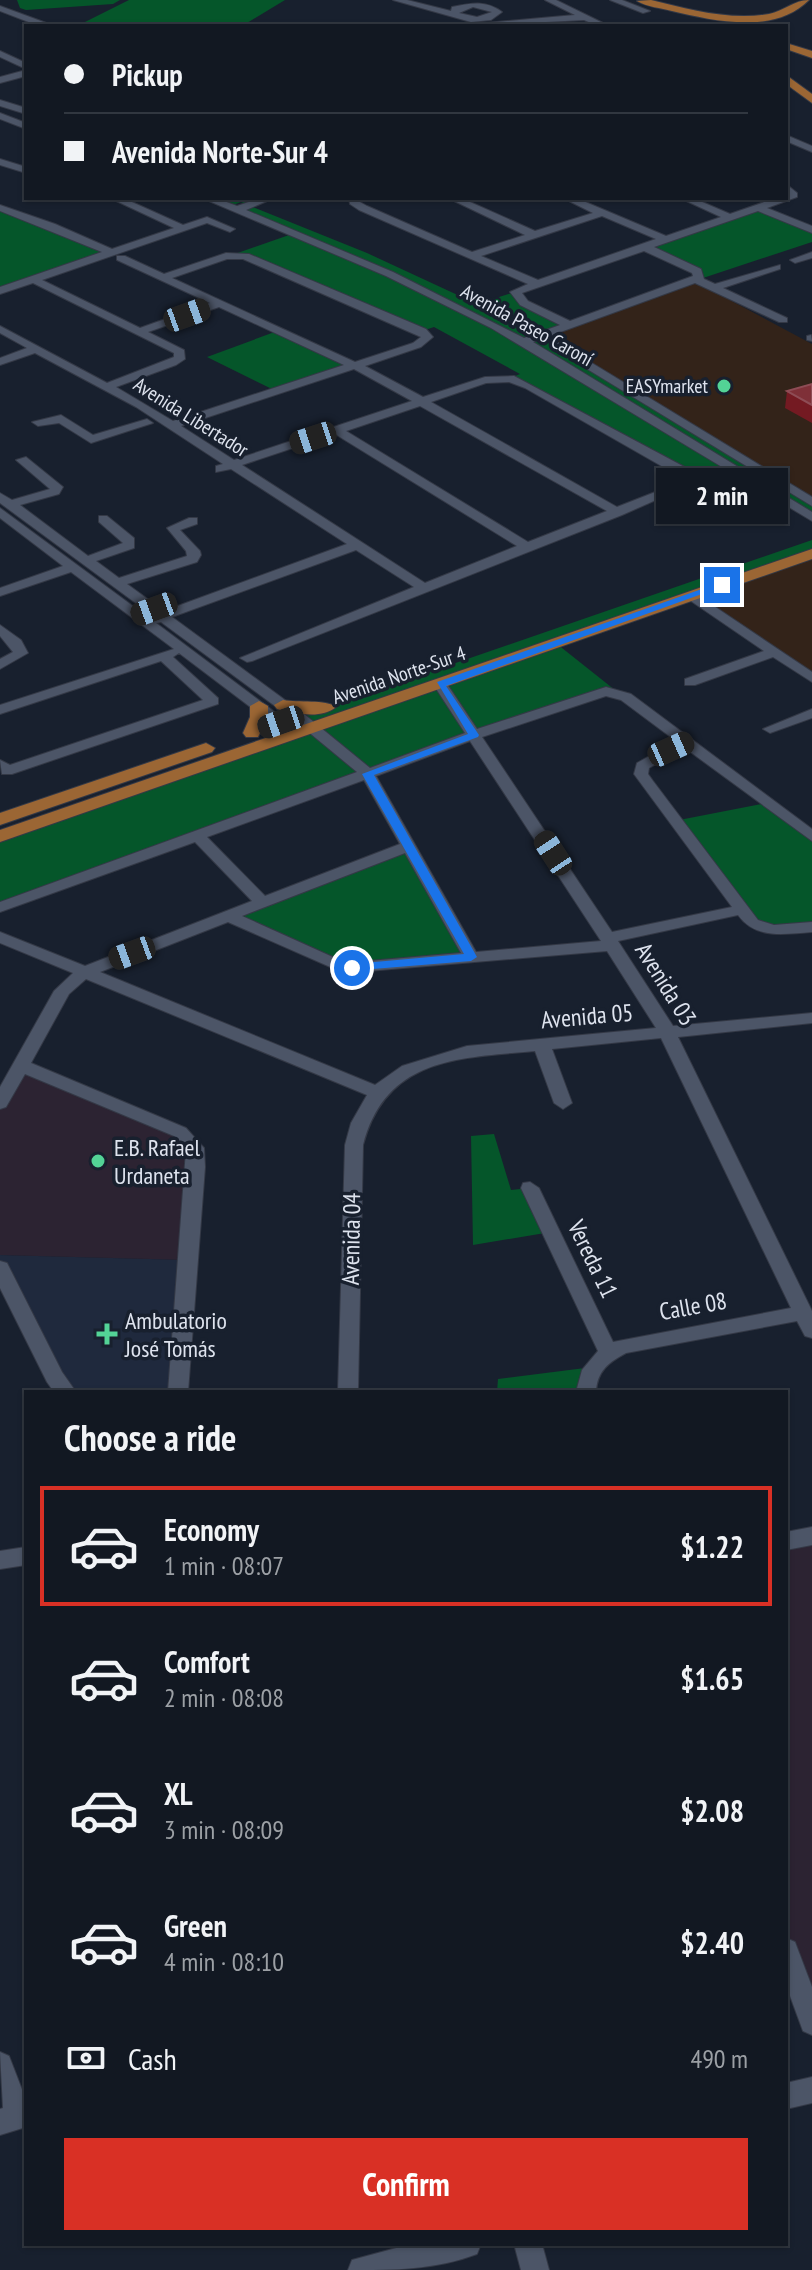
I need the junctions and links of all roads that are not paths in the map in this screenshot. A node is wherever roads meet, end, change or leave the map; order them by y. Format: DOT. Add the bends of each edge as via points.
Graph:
graph roads {
  1 [pos="397,0"];
  2 [pos="418,0"];
  3 [pos="549,0"];
  4 [pos="614,0"];
  5 [pos="804,0"];
  6 [pos="643,4"];
  7 [pos="473,5"];
  8 [pos="497,8"];
  9 [pos="0,10"];
  10 [pos="456,15"];
  11 [pos="585,17"];
  12 [pos="673,21"];
  13 [pos="31,24"];
  14 [pos="40,24"];
  15 [pos="469,24"];
  16 [pos="501,24"];
  17 [pos="601,24"];
  18 [pos="714,24"];
  19 [pos="790,48"];
  20 [pos="0,54"];
  21 [pos="812,55"];
  22 [pos="24,65"];
  23 [pos="24,74"];
  24 [pos="0,80"];
  25 [pos="788,80"];
  26 [pos="812,100"];
  27 [pos="0,103"];
  28 [pos="24,110"];
  29 [pos="0,116"];
  30 [pos="24,125"];
  31 [pos="0,129"];
  32 [pos="24,135"];
  33 [pos="788,137"];
  34 [pos="812,147"];
  35 [pos="0,162"];
  36 [pos="24,169"];
  37 [pos="119,200"];
  38 [pos="354,200"];
  39 [pos="457,200"];
  40 [pos="573,200"];
  41 [pos="690,200"];
  42 [pos="781,200"];
  43 [pos="239,203"];
  44 [pos="0,208"];
  45 [pos="759,208"];
  46 [pos="602,213"];
  47 [pos="732,218"];
  48 [pos="184,229"];
  49 [pos="230,229"];
  50 [pos="812,230"];
  51 [pos="534,235"];
  52 [pos="666,240"];
  53 [pos="645,247"];
  54 [pos="472,255"];
  55 [pos="812,255"];
  56 [pos="116,256"];
  57 [pos="795,260"];
  58 [pos="776,267"];
  59 [pos="164,277"];
  60 [pos="34,280"];
  61 [pos="697,280"];
  62 [pos="537,284"];
  63 [pos="714,288"];
  64 [pos="0,291"];
  65 [pos="220,303"];
  66 [pos="783,320"];
  67 [pos="570,325"];
  68 [pos="0,329"];
  69 [pos="141,331"];
  70 [pos="539,336"];
  71 [pos="0,340"];
  72 [pos="523,342"];
  73 [pos="27,348"];
  74 [pos="0,354"];
  75 [pos="0,362"];
  76 [pos="356,365"];
  77 [pos="109,386"];
  78 [pos="422,401"];
  79 [pos="38,422"];
  80 [pos="147,423"];
  81 [pos="172,425"];
  82 [pos="337,430"];
  83 [pos="22,460"];
  84 [pos="233,464"];
  85 [pos="220,469"];
  86 [pos="812,502"];
  87 [pos="4,504"];
  88 [pos="618,512"];
  89 [pos="812,517"];
  90 [pos="103,519"];
  91 [pos="193,521"];
  92 [pos="811,543"];
  93 [pos="345,544"];
  94 [pos="527,547"];
  95 [pos="88,560"];
  96 [pos="73,567"];
  97 [pos="118,583"];
  98 [pos="423,587"];
  99 [pos="0,592"];
  100 [pos="409,594"];
  101 [pos="693,596"];
  102 [pos="151,615"];
  103 [pos="0,629"];
  104 [pos="200,643"];
  105 [pos="184,649"];
  106 [pos="774,652"];
  107 [pos="163,656"];
  108 [pos="247,658"];
  109 [pos="0,665"];
  110 [pos="812,678"];
  111 [pos="690,682"];
  112 [pos="440,684"];
  113 [pos="259,706"];
  114 [pos="0,710"];
  115 [pos="812,713"];
  116 [pos="294,721"];
  117 [pos="770,729"];
  118 [pos="252,733"];
  119 [pos="474,735"];
  120 [pos="686,742"];
  121 [pos="0,764"];
  122 [pos="368,774"];
  123 [pos="0,819"];
  124 [pos="197,835"];
  125 [pos="0,836"];
  126 [pos="812,836"];
  127 [pos="409,846"];
  128 [pos="262,903"];
  129 [pos="0,907"];
  130 [pos="741,910"];
  131 [pos="228,916"];
  132 [pos="812,927"];
  133 [pos="0,937"];
  134 [pos="611,941"];
  135 [pos="471,957"];
  136 [pos="84,972"];
  137 [pos="812,1018"];
  138 [pos="669,1032"];
  139 [pos="541,1044"];
  140 [pos="21,1066"];
  141 [pos="376,1092"];
  142 [pos="0,1103"];
  143 [pos="563,1103"];
  144 [pos="530,1188"];
  145 [pos="0,1268"];
  146 [pos="808,1322"];
  147 [pos="603,1357"];
  148 [pos="64,1390"];
  149 [pos="178,1390"];
  150 [pos="348,1390"];
  151 [pos="586,1390"];
  152 [pos="812,1536"];
  153 [pos="788,1541"];
  154 [pos="24,1556"];
  155 [pos="0,1560"];
  156 [pos="788,1956"];
  157 [pos="812,2022"];
  158 [pos="0,2065"];
  159 [pos="812,2090"];
  160 [pos="788,2096"];
  161 [pos="0,2122"];
  162 [pos="459,2246"];
  163 [pos="529,2246"];
  164 [pos="362,2270"];
  165 [pos="535,2270"];
  1 -- 10 [label="street"];
  2 -- 7 [label="street"];
  3 -- 11 [label="street"];
  4 -- 6 [label="street"];
  5 -- 6 [label="main road" via="783,13 735,18"];
  6 -- 12 [label="main road"];
  6 -- 18 [label="main road"];
  7 -- 8 [label="street"];
  7 -- 10 [label="street" via="455,9"];
  8 -- 10 [label="street" via="483,19"];
  9 -- 13 [label="street"];
  9 -- 14 [label="street"];
  10 -- 15 [label="street"];
  11 -- 16 [label="street"];
  11 -- 17 [label="street"];
  19 -- 21 [label="main road"];
  20 -- 22 [label="street"];
  23 -- 24 [label="street"];
  25 -- 26 [label="main road"];
  27 -- 28 [label="street"];
  29 -- 30 [label="street"];
  31 -- 32 [label="street"];
  33 -- 34 [label="street"];
  35 -- 36 [label="street"];
  37 -- 48 [label="street"];
  38 -- 54 [label="street"];
  39 -- 51 [label="street"];
  40 -- 46 [label="street"];
  41 -- 47 [label="street"];
  42 -- 45 [label="street"];
  43 -- 70 [label="street, Avenida Paseo Caroní" via="392,264"];
  43 -- 72 [label="street, Avenida Paseo Caroní"];
  44 -- 56 [label="street"];
  45 -- 47 [label="street"];
  45 -- 50 [label="street"];
  46 -- 51 [label="street"];
  46 -- 52 [label="street"];
  47 -- 52 [label="street"];
  48 -- 49 [label="street" via="207,220"];
  48 -- 56 [label="street"];
  51 -- 54 [label="street"];
  52 -- 53 [label="street"];
  53 -- 61 [label="street" via="697,271"];
  53 -- 62 [label="street"];
  54 -- 62 [label="street"];
  55 -- 57 [label="street"];
  56 -- 59 [label="street"];
  56 -- 60 [label="street"];
  58 -- 63 [label="street"];
  59 -- 65 [label="street"];
  59 -- 76 [label="street" via="226,256 245,256 427,337"];
  60 -- 64 [label="street"];
  60 -- 69 [label="street"];
  61 -- 63 [label="street"];
  61 -- 67 [label="street"];
  62 -- 67 [label="street" via="515,294"];
  63 -- 66 [label="street"];
  65 -- 69 [label="street"];
  65 -- 76 [label="street"];
  67 -- 70 [label="street"];
  68 -- 73 [label="street, Avenida Libertador"];
  69 -- 77 [label="street" via="181,356"];
  70 -- 72 [label="street"];
  70 -- 86 [label="street, Avenida Paseo Caroní"];
  71 -- 73 [label="street, Avenida Libertador"];
  72 -- 89 [label="street, Avenida Paseo Caroní"];
  73 -- 74 [label="street"];
  73 -- 75 [label="street"];
  73 -- 77 [label="street, Avenida Libertador"];
  73 -- 80 [label="street, Avenida Libertador"];
  76 -- 78 [label="street"];
  76 -- 81 [label="street"];
  77 -- 81 [label="street, Avenida Libertador"];
  78 -- 82 [label="street"];
  78 -- 88 [label="street"];
  78 -- 88 [label="street" via="491,379 516,380 692,478 689,485"];
  79 -- 80 [label="street" via="61,419 91,439"];
  80 -- 85 [label="street, Avenida Libertador"];
  81 -- 84 [label="street, Avenida Libertador"];
  82 -- 84 [label="street"];
  82 -- 94 [label="street"];
  83 -- 87 [label="street" via="57,487"];
  84 -- 85 [label="street"];
  84 -- 93 [label="street, Avenida Libertador"];
  85 -- 93 [label="street, Avenida Libertador"];
  87 -- 95 [label="street"];
  87 -- 96 [label="street"];
  88 -- 94 [label="street"];
  90 -- 95 [label="street" via="129,545"];
  91 -- 97 [label="street" via="173,528 194,550 192,559"];
  92 -- 101 [label="main road, Avenida Norte-Sur 4"];
  92 -- 116 [label="main road, Avenida Norte-Sur 4" via="327,707 300,709"];
  93 -- 98 [label="street"];
  93 -- 100 [label="street"];
  93 -- 102 [label="street"];
  94 -- 98 [label="street"];
  95 -- 97 [label="street"];
  96 -- 99 [label="street"];
  96 -- 102 [label="street"];
  97 -- 102 [label="street"];
  98 -- 100 [label="street"];
  100 -- 108 [label="street"];
  101 -- 106 [label="street"];
  101 -- 112 [label="main road, Avenida Norte-Sur 4"];
  102 -- 104 [label="street"];
  102 -- 105 [label="street"];
  103 -- 109 [label="street" via="21,653"];
  104 -- 105 [label="street"];
  104 -- 116 [label="street"];
  105 -- 107 [label="street"];
  105 -- 113 [label="street"];
  106 -- 110 [label="street"];
  106 -- 111 [label="street"];
  107 -- 114 [label="street"];
  107 -- 121 [label="street" via="213,701 7,771"];
  112 -- 116 [label="main road, Avenida Norte-Sur 4"];
  112 -- 119 [label="street, Avenida 03"];
  113 -- 116 [label="street"];
  113 -- 118 [label="main road"];
  115 -- 117 [label="street"];
  116 -- 118 [label="main road, Avenida Norte-Sur 4"];
  116 -- 122 [label="street"];
  116 -- 125 [label="main road, Avenida Norte-Sur 4"];
  118 -- 123 [label="main road, Avenida Norte-Sur 4"];
  119 -- 120 [label="street" via="606,691 626,697"];
  119 -- 122 [label="street"];
  119 -- 134 [label="street, Avenida 03"];
  120 -- 126 [label="street"];
  120 -- 130 [label="street" via="647,761 641,774"];
  122 -- 124 [label="street"];
  122 -- 127 [label="street"];
  124 -- 128 [label="street"];
  124 -- 129 [label="street"];
  127 -- 128 [label="street"];
  127 -- 135 [label="street"];
  128 -- 131 [label="street"];
  130 -- 132 [label="street" via="763,929"];
  130 -- 134 [label="street"];
  131 -- 135 [label="street" via="344,968"];
  131 -- 136 [label="street"];
  133 -- 136 [label="street"];
  134 -- 135 [label="street"];
  134 -- 138 [label="street, Avenida 03"];
  136 -- 140 [label="street" via="62,991"];
  136 -- 141 [label="street"];
  137 -- 138 [label="street, Avenida 05"];
  138 -- 139 [label="street, Avenida 05"];
  138 -- 146 [label="street, Avenida 03"];
  139 -- 141 [label="street, Avenida 05" via="435,1059"];
  139 -- 143 [label="street"];
  140 -- 142 [label="street"];
  140 -- 149 [label="street" via="180,1132 195,1148"];
  141 -- 150 [label="street, Avenida 04" via="360,1116 354,1145"];
  144 -- 147 [label="street, Vereda 11"];
  145 -- 148 [label="street"];
  146 -- 147 [label="street, Calle 08" via="639,1341"];
  147 -- 151 [label="street" via="589,1373"];
  152 -- 153 [label="street"];
  154 -- 155 [label="street"];
  156 -- 157 [label="street"];
  158 -- 161 [label="street" via="19,2117"];
  159 -- 160 [label="street"];
  162 -- 164 [label="street"];
  163 -- 165 [label="street"];
}
